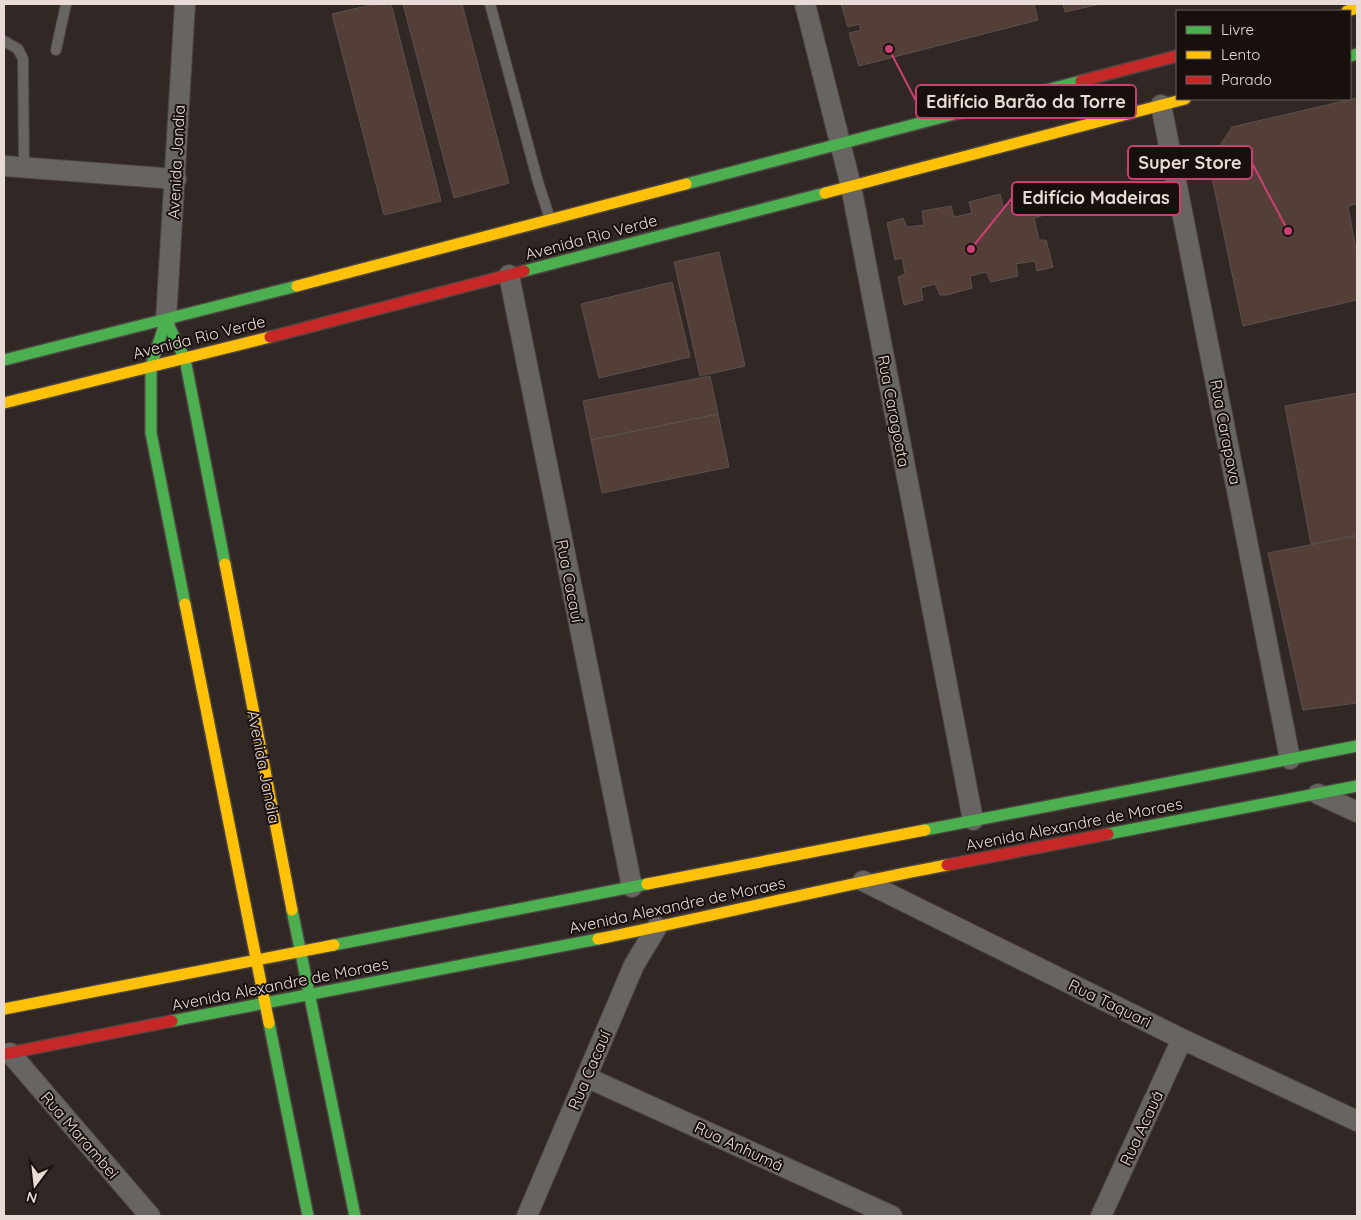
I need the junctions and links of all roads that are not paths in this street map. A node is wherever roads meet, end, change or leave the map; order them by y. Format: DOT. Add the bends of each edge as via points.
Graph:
graph roads {
  1 [pos="66,4"];
  2 [pos="185,4"];
  3 [pos="490,4"];
  4 [pos="805,4"];
  5 [pos="4,41"];
  6 [pos="56,50"];
  7 [pos="1176,56"];
  8 [pos="1181,100"];
  9 [pos="1160,105"];
  10 [pos="840,144"];
  11 [pos="4,166"];
  12 [pos="24,168"];
  13 [pos="176,179"];
  14 [pos="851,186"];
  15 [pos="551,220"];
  16 [pos="509,275"];
  17 [pos="166,320"];
  18 [pos="185,359"];
  19 [pos="4,360"];
  20 [pos="151,366"];
  21 [pos="4,403"];
  22 [pos="1357,746"];
  23 [pos="1290,759"];
  24 [pos="1357,786"];
  25 [pos="1318,794"];
  26 [pos="1357,812"];
  27 [pos="973,820"];
  28 [pos="863,882"];
  29 [pos="632,887"];
  30 [pos="657,927"];
  31 [pos="300,951"];
  32 [pos="256,960"];
  33 [pos="308,995"];
  34 [pos="265,1004"];
  35 [pos="4,1009"];
  36 [pos="1182,1039"];
  37 [pos="7,1054"];
  38 [pos="586,1077"];
  39 [pos="1357,1121"];
  40 [pos="150,1216"];
  41 [pos="308,1216"];
  42 [pos="355,1216"];
  43 [pos="527,1216"];
  44 [pos="892,1216"];
  45 [pos="1101,1216"];
  1 -- 6 [label="lane"];
  2 -- 13 [label="street, Avenida Jandia"];
  3 -- 15 [label="lane"];
  4 -- 10 [label="street, Rua Caragoata"];
  5 -- 12 [label="lane" via="18,49 23,59"];
  7 -- 10 [label="main road, Avenida Rio Verde"];
  8 -- 9 [label="main road, Avenida Rio Verde"];
  9 -- 14 [label="main road, Avenida Rio Verde"];
  9 -- 23 [label="street, Rua Carapava"];
  10 -- 14 [label="street, Rua Caragoata"];
  10 -- 15 [label="main road, Avenida Rio Verde"];
  11 -- 12 [label="street"];
  12 -- 13 [label="street"];
  13 -- 17 [label="street, Avenida Jandia"];
  14 -- 16 [label="main road, Avenida Rio Verde"];
  14 -- 27 [label="street, Rua Caragoata"];
  15 -- 17 [label="main road, Avenida Rio Verde"];
  16 -- 18 [label="main road, Avenida Rio Verde"];
  16 -- 29 [label="street, Rua Cacauí"];
  17 -- 18 [label="main road, Avenida Jandia"];
  17 -- 19 [label="main road, Avenida Rio Verde"];
  17 -- 20 [label="main road, Avenida Jandia"];
  18 -- 20 [label="main road, Avenida Rio Verde"];
  18 -- 31 [label="main road, Avenida Jandia"];
  20 -- 21 [label="main road, Avenida Rio Verde"];
  20 -- 32 [label="main road, Avenida Jandia" via="152,433"];
  22 -- 23 [label="main road, Avenida Alexandre de Moraes"];
  23 -- 27 [label="main road, Avenida Alexandre de Moraes"];
  24 -- 25 [label="main road, Avenida Alexandre de Moraes"];
  25 -- 26 [label="street"];
  25 -- 28 [label="main road, Avenida Alexandre de Moraes"];
  27 -- 29 [label="main road, Avenida Alexandre de Moraes"];
  28 -- 30 [label="main road, Avenida Alexandre de Moraes"];
  28 -- 36 [label="street, Rua Taquari"];
  29 -- 31 [label="main road, Avenida Alexandre de Moraes"];
  30 -- 33 [label="main road, Avenida Alexandre de Moraes"];
  30 -- 38 [label="street, Rua Cacauí" via="634,965"];
  31 -- 32 [label="main road, Avenida Alexandre de Moraes"];
  31 -- 33 [label="main road, Avenida Jandia"];
  32 -- 34 [label="main road, Avenida Jandia"];
  32 -- 35 [label="main road, Avenida Alexandre de Moraes"];
  33 -- 34 [label="main road, Avenida Alexandre de Moraes"];
  33 -- 42 [label="main road, Avenida Jandia"];
  34 -- 37 [label="main road, Avenida Alexandre de Moraes"];
  34 -- 41 [label="main road, Avenida Jandia"];
  36 -- 39 [label="street, Rua Taquari"];
  36 -- 45 [label="street, Rua Acauá"];
  37 -- 40 [label="street, Rua Marambei"];
  38 -- 43 [label="street, Rua Cacauí"];
  38 -- 44 [label="street, Rua Anhumá"];
}
